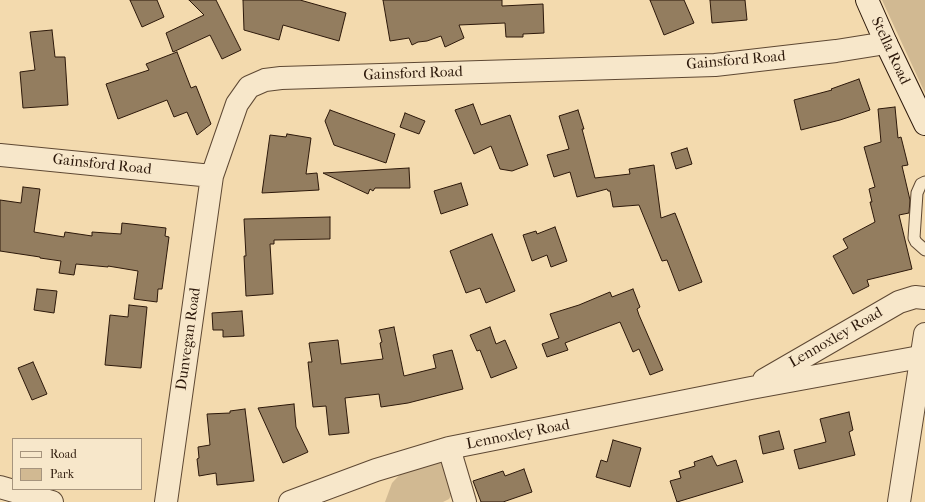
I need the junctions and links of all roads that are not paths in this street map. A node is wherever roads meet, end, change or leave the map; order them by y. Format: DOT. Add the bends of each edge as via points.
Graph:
graph roads {
  1 [pos="867,0"];
  2 [pos="886,43"];
  3 [pos="925,124"];
  4 [pos="0,155"];
  5 [pos="212,176"];
  6 [pos="925,182"];
  7 [pos="925,250"];
  8 [pos="925,298"];
  9 [pos="925,334"];
  10 [pos="924,356"];
  11 [pos="751,388"];
  12 [pos="925,421"];
  13 [pos="449,448"];
  14 [pos="0,487"];
  15 [pos="52,502"];
  16 [pos="166,502"];
  17 [pos="290,502"];
  18 [pos="465,502"];
  19 [pos="900,502"];
  1 -- 2 [label="street, Stella Road"];
  2 -- 3 [label="street, Stella Road"];
  2 -- 5 [label="street, Gainsford Road" via="715,65 265,80 249,87 237,104"];
  4 -- 5 [label="street, Gainsford Road"];
  5 -- 16 [label="street, Dunvegan Road"];
  6 -- 7 [label="lane" via="921,184 917,193 914,238"];
  8 -- 11 [label="street, Lennoxley Road" via="915,297 899,302"];
  9 -- 10 [label="street"];
  10 -- 11 [label="street, Lennoxley Road"];
  10 -- 19 [label="street"];
  11 -- 13 [label="street, Lennoxley Road"];
  12 -- 19 [label="street"];
  13 -- 17 [label="street, Lennoxley Road" via="376,470"];
  13 -- 18 [label="street"];
  14 -- 15 [label="street"];
}
